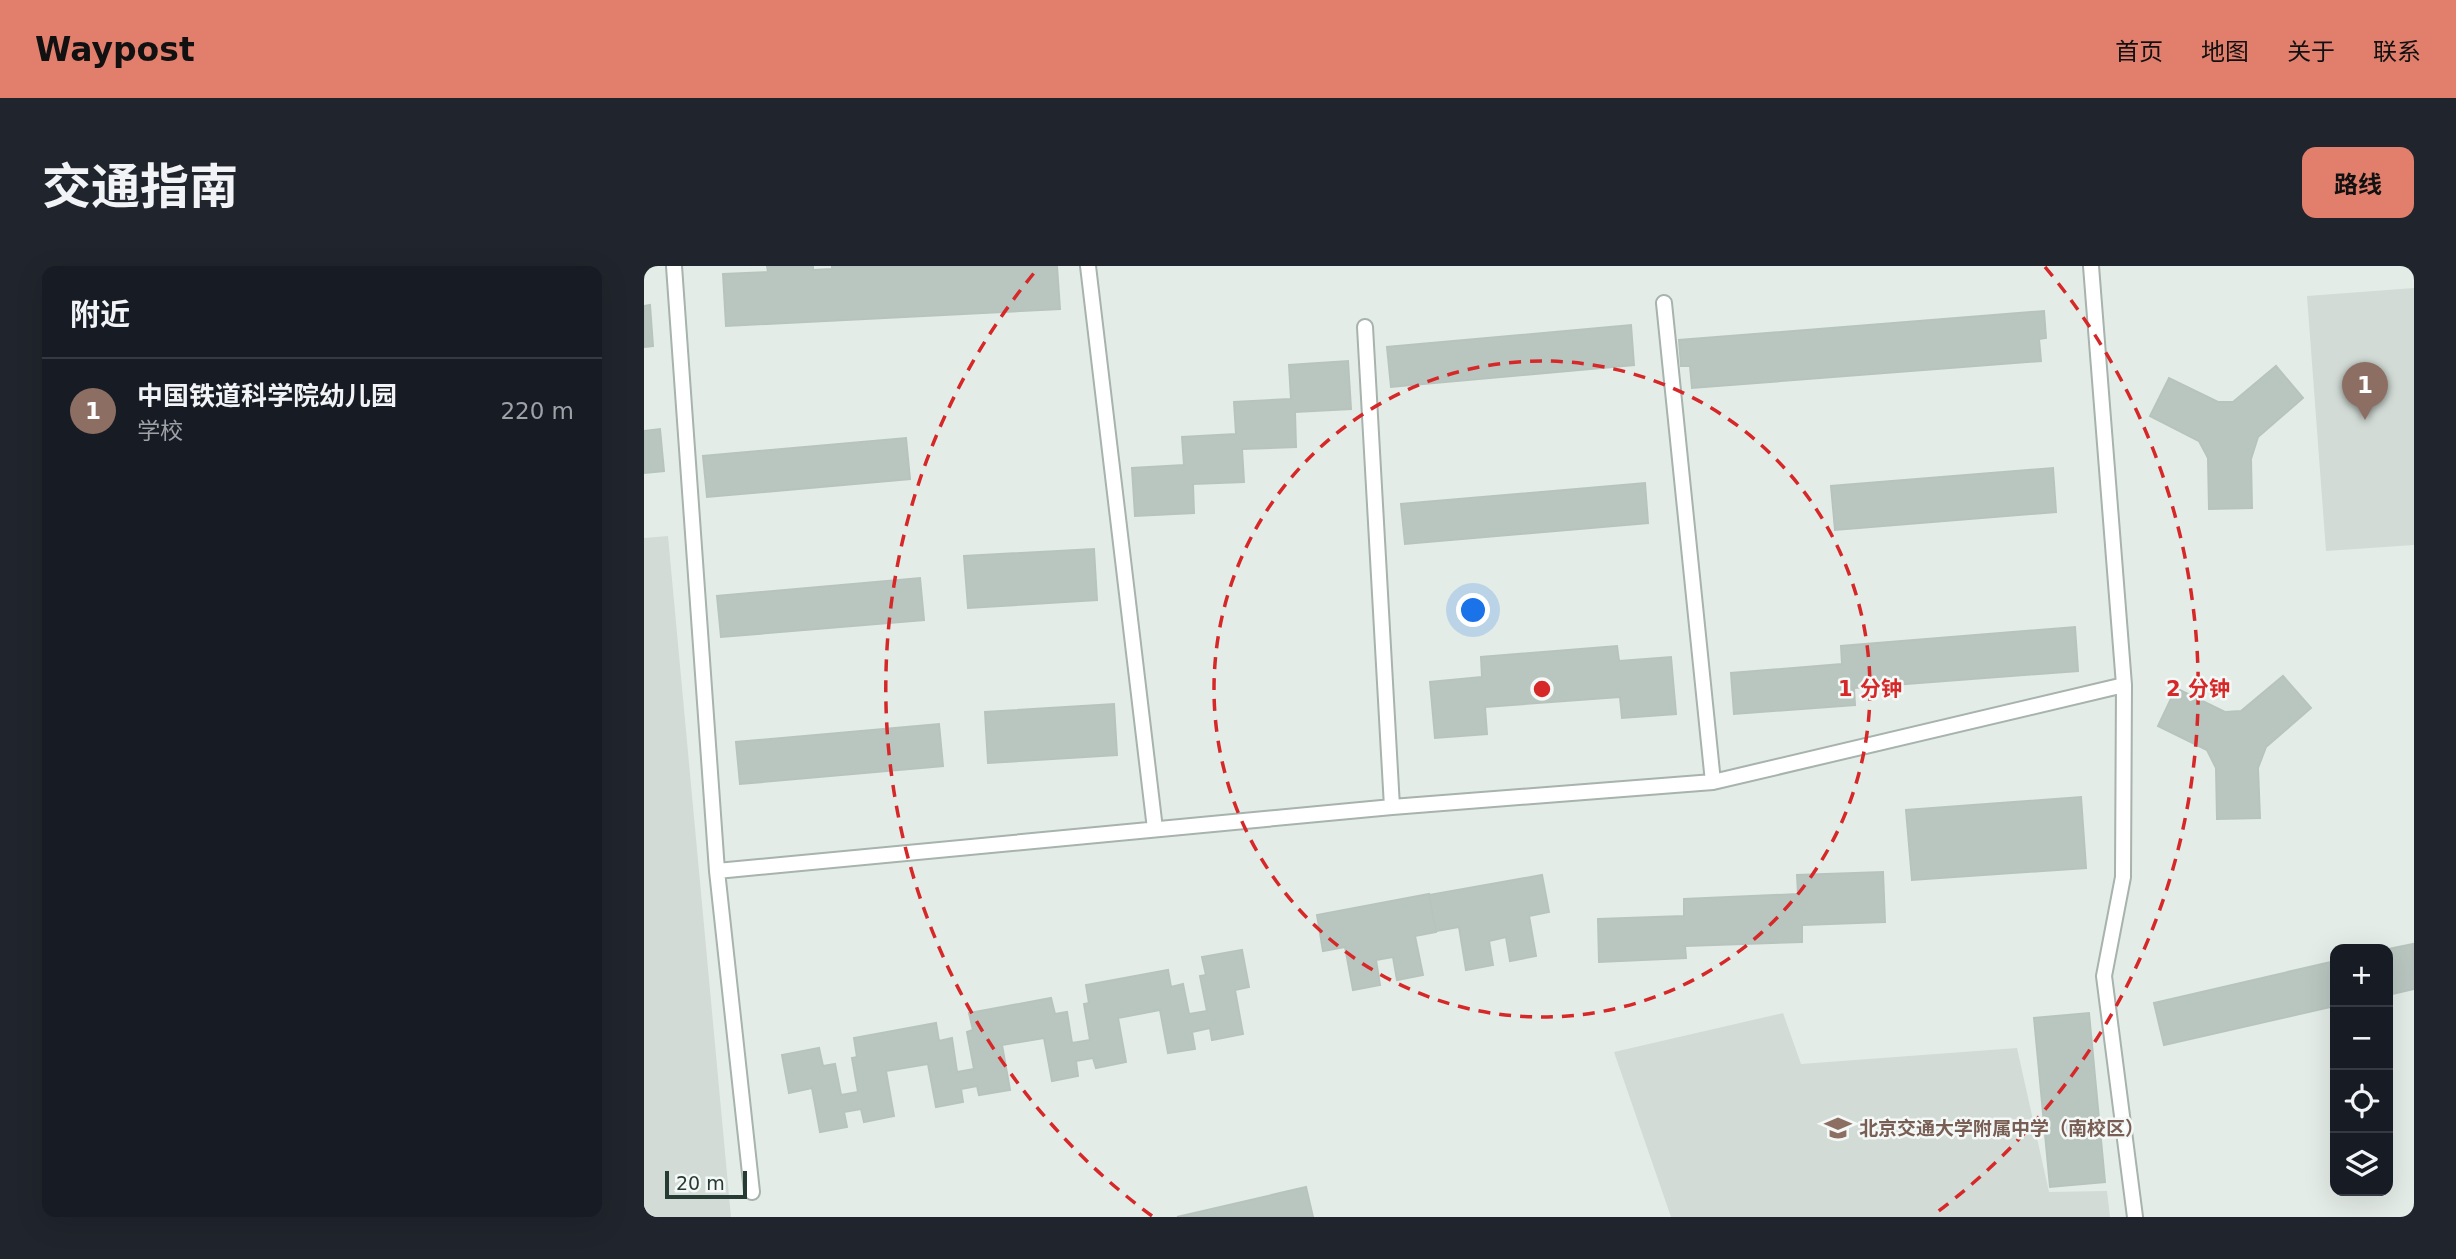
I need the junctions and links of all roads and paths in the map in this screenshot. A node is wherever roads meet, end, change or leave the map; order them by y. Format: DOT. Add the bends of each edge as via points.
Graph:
graph roads {
  1 [pos="674,266"];
  2 [pos="1087,266"];
  3 [pos="2091,266"];
  4 [pos="1664,303"];
  5 [pos="1365,327"];
  6 [pos="2124,685"];
  7 [pos="1713,782"];
  8 [pos="1392,807"];
  9 [pos="1155,829"];
  10 [pos="717,871"];
  11 [pos="752,1192"];
  12 [pos="2135,1217"];
  1 -- 10 [label="lane"];
  2 -- 9 [label="lane"];
  3 -- 6 [label="lane"];
  4 -- 7 [label="lane"];
  5 -- 8 [label="lane"];
  6 -- 7 [label="lane"];
  6 -- 12 [label="lane" via="2123,877 2104,976"];
  7 -- 8 [label="lane"];
  8 -- 9 [label="lane"];
  9 -- 10 [label="lane"];
  10 -- 11 [label="lane"];
}
